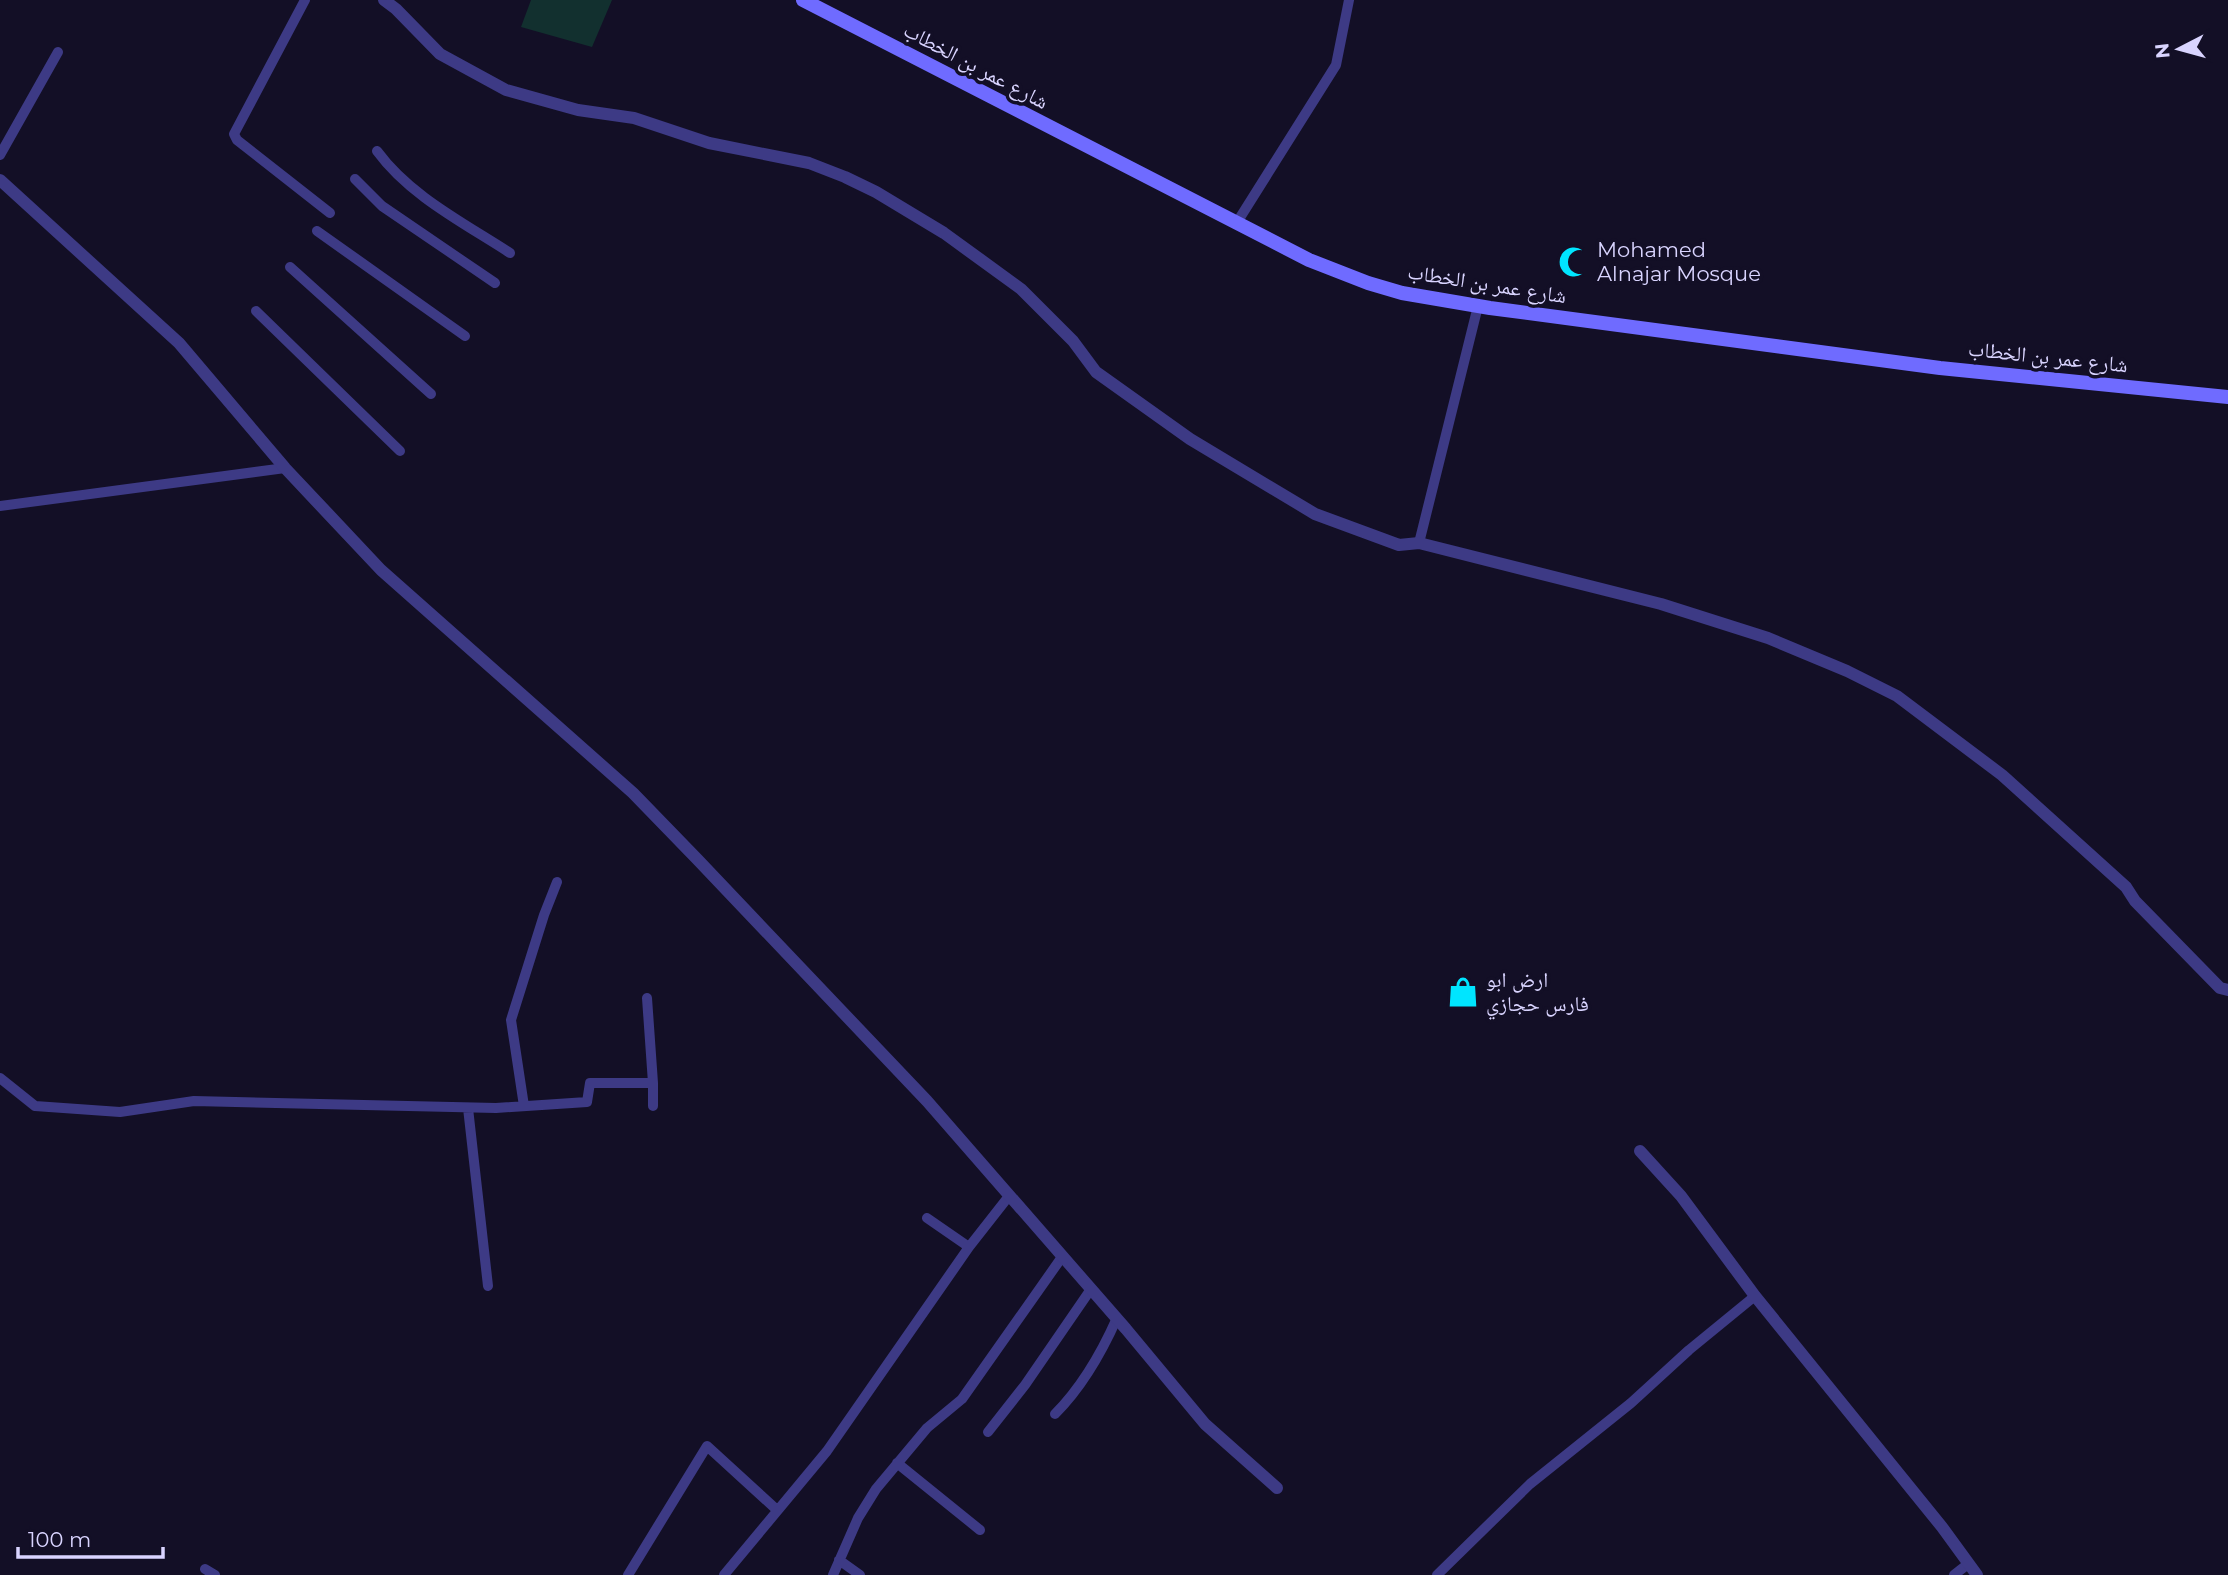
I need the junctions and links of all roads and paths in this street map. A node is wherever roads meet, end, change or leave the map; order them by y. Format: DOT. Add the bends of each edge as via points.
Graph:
graph roads {
  1 [pos="305,0"];
  2 [pos="384,0"];
  3 [pos="803,0"];
  4 [pos="1349,0"];
  5 [pos="58,52"];
  6 [pos="377,151"];
  7 [pos="0,155"];
  8 [pos="355,179"];
  9 [pos="0,180"];
  10 [pos="330,212"];
  11 [pos="1236,224"];
  12 [pos="317,232"];
  13 [pos="510,253"];
  14 [pos="290,267"];
  15 [pos="495,283"];
  16 [pos="1478,306"];
  17 [pos="256,311"];
  18 [pos="465,337"];
  19 [pos="431,394"];
  20 [pos="2228,397"];
  21 [pos="400,451"];
  22 [pos="285,468"];
  23 [pos="0,506"];
  24 [pos="1419,542"];
  25 [pos="558,882"];
  26 [pos="2228,990"];
  27 [pos="647,998"];
  28 [pos="0,1078"];
  29 [pos="653,1083"];
  30 [pos="524,1105"];
  31 [pos="653,1106"];
  32 [pos="468,1108"];
  33 [pos="1640,1151"];
  34 [pos="1009,1196"];
  35 [pos="927,1218"];
  36 [pos="969,1247"];
  37 [pos="1062,1257"];
  38 [pos="488,1286"];
  39 [pos="1091,1289"];
  40 [pos="1755,1296"];
  41 [pos="1117,1318"];
  42 [pos="1055,1414"];
  43 [pos="988,1432"];
  44 [pos="897,1462"];
  45 [pos="1277,1488"];
  46 [pos="777,1510"];
  47 [pos="980,1530"];
  48 [pos="839,1560"];
  49 [pos="1968,1564"];
  50 [pos="628,1575"];
  51 [pos="724,1575"];
  52 [pos="833,1575"];
  53 [pos="860,1575"];
  54 [pos="1437,1575"];
  55 [pos="1954,1575"];
  56 [pos="1977,1575"];
  1 -- 10 [label="street" via="234,134"];
  2 -- 24 [label="street" via="440,54 506,90 578,110 634,118 709,143 809,163 876,192 944,233 1021,289 1073,341 1096,372 1190,439 1315,514 1399,545"];
  3 -- 11 [label="main road, شارع عمر بن الخطاب"];
  4 -- 11 [label="street" via="1336,65"];
  5 -- 7 [label="street"];
  6 -- 13 [label="street" via="415,190"];
  8 -- 15 [label="street" via="382,206"];
  9 -- 22 [label="street" via="179,343"];
  11 -- 16 [label="main road, شارع عمر بن الخطاب" via="1368,283"];
  12 -- 18 [label="street"];
  14 -- 19 [label="street"];
  16 -- 20 [label="main road, شارع عمر بن الخطاب" via="1940,368"];
  16 -- 24 [label="street"];
  17 -- 21 [label="street"];
  22 -- 23 [label="street"];
  22 -- 34 [label="street" via="381,570 633,793 917,1091"];
  24 -- 26 [label="street" via="1661,604 1768,638 1898,696 1990,765 2060,827 2126,887 2220,988"];
  25 -- 30 [label="street" via="511,1020"];
  27 -- 29 [label="street"];
  28 -- 32 [label="street" via="35,1106 120,1112 194,1101"];
  29 -- 30 [label="street" via="590,1083 587,1102"];
  29 -- 31 [label="street"];
  30 -- 32 [label="street"];
  32 -- 38 [label="street"];
  33 -- 40 [label="street" via="1681,1196"];
  34 -- 36 [label="street"];
  34 -- 37 [label="street"];
  35 -- 36 [label="street"];
  36 -- 46 [label="street" via="827,1451"];
  37 -- 39 [label="street"];
  37 -- 44 [label="street" via="962,1399 927,1428"];
  39 -- 41 [label="street"];
  39 -- 43 [label="street"];
  40 -- 49 [label="street"];
  40 -- 54 [label="street" via="1530,1484"];
  41 -- 42 [label="street" via="1073,1396"];
  41 -- 45 [label="street" via="1205,1424"];
  44 -- 47 [label="street"];
  44 -- 48 [label="street" via="858,1518"];
  46 -- 50 [label="street" via="707,1446"];
  46 -- 51 [label="street"];
  48 -- 52 [label="street"];
  48 -- 53 [label="street"];
  49 -- 55 [label="street"];
  49 -- 56 [label="street"];
}
